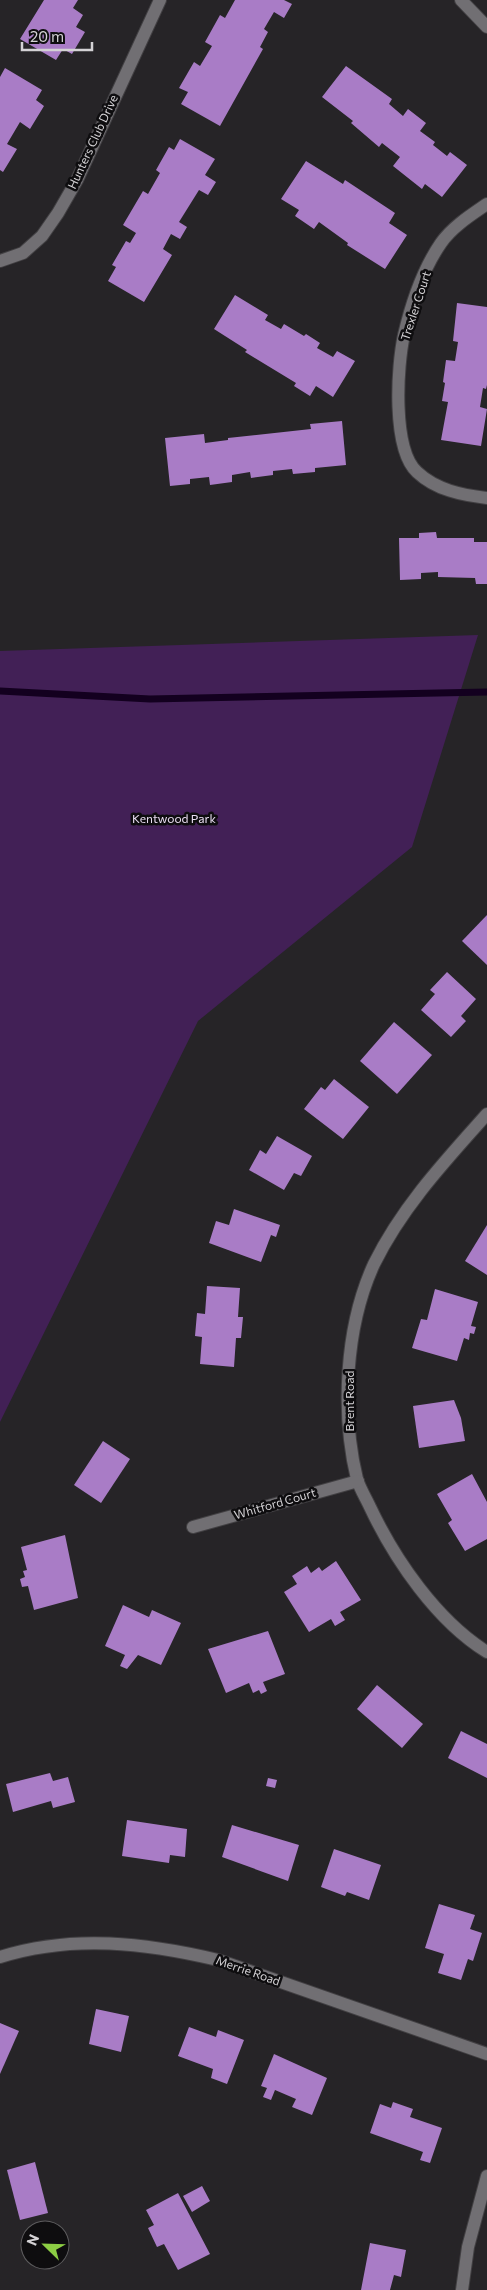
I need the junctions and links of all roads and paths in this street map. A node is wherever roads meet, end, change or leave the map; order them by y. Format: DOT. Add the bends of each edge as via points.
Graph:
graph roads {
  1 [pos="160,0"];
  2 [pos="461,0"];
  3 [pos="487,27"];
  4 [pos="487,204"];
  5 [pos="0,261"];
  6 [pos="487,498"];
  7 [pos="487,1114"];
  8 [pos="358,1481"];
  9 [pos="193,1527"];
  10 [pos="487,1652"];
  11 [pos="0,1957"];
  12 [pos="487,2054"];
  13 [pos="487,2176"];
  14 [pos="462,2290"];
  1 -- 5 [label="street, Hunters Club Drive" via="77,180 58,213 42,236 24,253"];
  2 -- 3 [label="street"];
  4 -- 6 [label="street, Trexler Court" via="455,227 431,262 404,336 399,375 403,444 415,471 444,490"];
  7 -- 8 [label="street, Brent Road" via="408,1207 389,1235 363,1293 348,1383 350,1435"];
  8 -- 9 [label="street, Whitford Court"];
  8 -- 10 [label="street, Brent Road" via="388,1541 428,1598 456,1628"];
  11 -- 12 [label="street, Merrie Road" via="41,1947 104,1943 148,1945 218,1960"];
  13 -- 14 [label="street" via="468,2247"];
}
